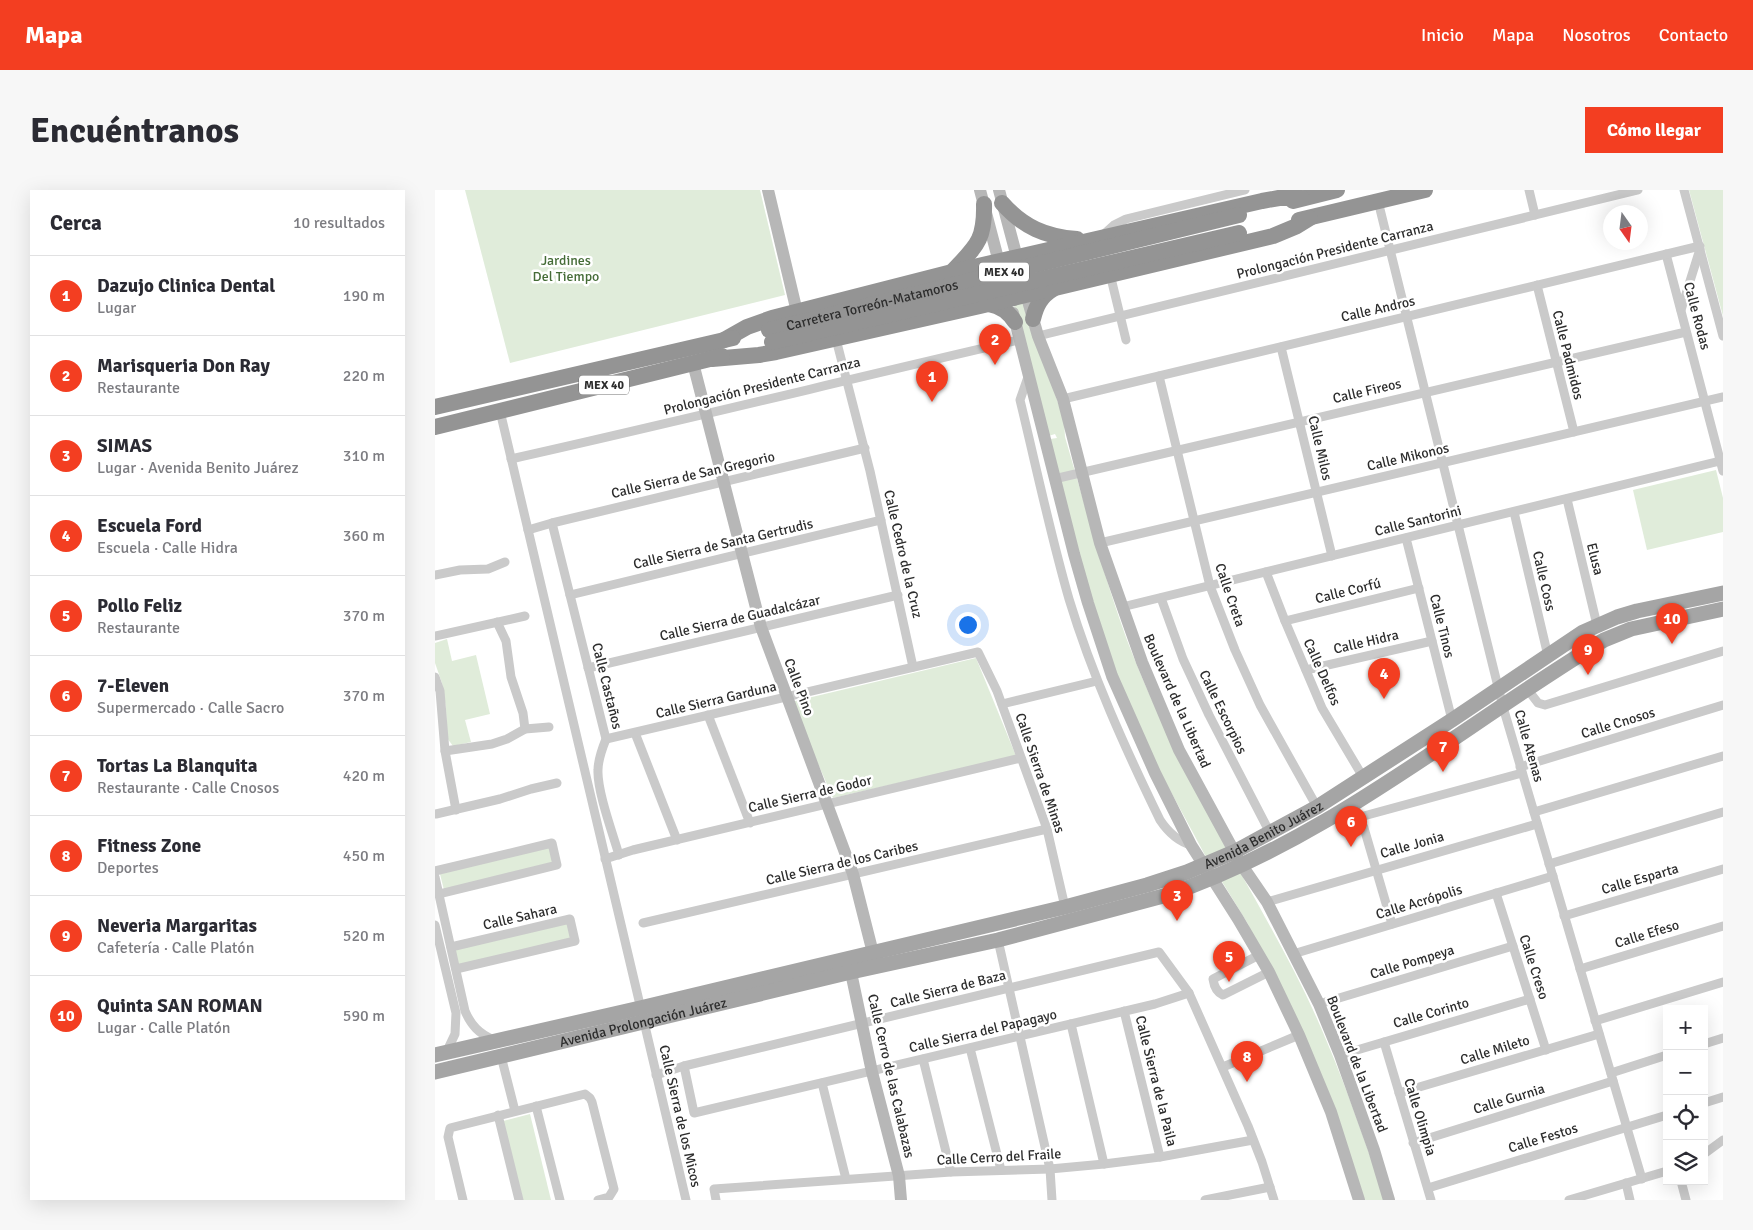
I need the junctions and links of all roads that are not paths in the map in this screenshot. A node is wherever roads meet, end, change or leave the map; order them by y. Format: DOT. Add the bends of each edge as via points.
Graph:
graph roads {
  1 [pos="768,190"];
  2 [pos="1245,190"];
  3 [pos="1425,190"];
  4 [pos="1529,190"];
  5 [pos="1638,190"];
  6 [pos="1684,190"];
  7 [pos="1316,193"];
  8 [pos="982,197"];
  9 [pos="1000,197"];
  10 [pos="1378,202"];
  11 [pos="1535,215"];
  12 [pos="1311,218"];
  13 [pos="1095,239"];
  14 [pos="1700,247"];
  15 [pos="1056,248"];
  16 [pos="1390,250"];
  17 [pos="1666,254"];
  18 [pos="1017,257"];
  19 [pos="999,261"];
  20 [pos="957,271"];
  21 [pos="1110,274"];
  22 [pos="1537,286"];
  23 [pos="1057,288"];
  24 [pos="1026,294"];
  25 [pos="1009,299"];
  26 [pos="984,305"];
  27 [pos="1681,311"];
  28 [pos="797,312"];
  29 [pos="1120,316"];
  30 [pos="1406,317"];
  31 [pos="1033,319"];
  32 [pos="1015,322"];
  33 [pos="1687,332"];
  34 [pos="771,336"];
  35 [pos="1038,336"];
  36 [pos="1723,336"];
  37 [pos="836,339"];
  38 [pos="724,340"];
  39 [pos="1019,340"];
  40 [pos="1126,340"];
  41 [pos="1281,347"];
  42 [pos="712,358"];
  43 [pos="1556,362"];
  44 [pos="693,363"];
  45 [pos="1159,376"];
  46 [pos="1028,377"];
  47 [pos="846,380"];
  48 [pos="1425,392"];
  49 [pos="1723,396"];
  50 [pos="1063,399"];
  51 [pos="1705,401"];
  52 [pos="435,407"];
  53 [pos="500,411"];
  54 [pos="706,415"];
  55 [pos="1299,421"];
  56 [pos="435,427"];
  57 [pos="1574,432"];
  58 [pos="865,448"];
  59 [pos="1177,450"];
  60 [pos="511,460"];
  61 [pos="1720,461"];
  62 [pos="1442,463"];
  63 [pos="1723,471"];
  64 [pos="1081,472"];
  65 [pos="1054,478"];
  66 [pos="723,482"];
  67 [pos="1316,493"];
  68 [pos="1567,499"];
  69 [pos="1514,512"];
  70 [pos="881,520"];
  71 [pos="1195,521"];
  72 [pos="552,523"];
  73 [pos="1457,525"];
  74 [pos="528,530"];
  75 [pos="1406,538"];
  76 [pos="1100,544"];
  77 [pos="741,554"];
  78 [pos="1332,556"];
  79 [pos="505,562"];
  80 [pos="1266,572"];
  81 [pos="435,575"];
  82 [pos="1210,586"];
  83 [pos="1419,588"];
  84 [pos="1723,593"];
  85 [pos="570,595"];
  86 [pos="899,595"];
  87 [pos="1161,598"];
  88 [pos="1122,607"];
  89 [pos="1722,612"];
  90 [pos="525,616"];
  91 [pos="1285,621"];
  92 [pos="497,622"];
  93 [pos="1597,625"];
  94 [pos="761,627"];
  95 [pos="435,636"];
  96 [pos="1432,641"];
  97 [pos="1723,651"];
  98 [pos="977,652"];
  99 [pos="1548,656"];
  100 [pos="913,667"];
  101 [pos="588,668"];
  102 [pos="1306,670"];
  103 [pos="435,677"];
  104 [pos="1097,681"];
  105 [pos="1499,689"];
  106 [pos="1528,690"];
  107 [pos="437,691"];
  108 [pos="786,697"];
  109 [pos="1002,704"];
  110 [pos="1723,705"];
  111 [pos="1503,707"];
  112 [pos="709,715"];
  113 [pos="1453,720"];
  114 [pos="549,727"];
  115 [pos="525,728"];
  116 [pos="635,733"];
  117 [pos="606,740"];
  118 [pos="445,751"];
  119 [pos="1723,756"];
  120 [pos="1021,758"];
  121 [pos="1521,770"];
  122 [pos="1363,777"];
  123 [pos="557,783"];
  124 [pos="827,804"];
  125 [pos="1317,807"];
  126 [pos="456,810"];
  127 [pos="1355,812"];
  128 [pos="1534,812"];
  129 [pos="1723,812"];
  130 [pos="436,814"];
  131 [pos="750,822"];
  132 [pos="1537,824"];
  133 [pos="1047,829"];
  134 [pos="1270,833"];
  135 [pos="677,840"];
  136 [pos="1191,845"];
  137 [pos="619,855"];
  138 [pos="1238,858"];
  139 [pos="605,859"];
  140 [pos="1549,864"];
  141 [pos="1204,865"];
  142 [pos="1723,869"];
  143 [pos="1376,870"];
  144 [pos="435,872"];
  145 [pos="853,874"];
  146 [pos="1553,876"];
  147 [pos="435,877"];
  148 [pos="1212,878"];
  149 [pos="1497,893"];
  150 [pos="439,894"];
  151 [pos="1267,902"];
  152 [pos="1065,907"];
  153 [pos="439,913"];
  154 [pos="1564,916"];
  155 [pos="643,923"];
  156 [pos="1391,924"];
  157 [pos="435,925"];
  158 [pos="1723,926"];
  159 [pos="437,939"];
  160 [pos="998,940"];
  161 [pos="1513,946"];
  162 [pos="451,947"];
  163 [pos="1293,954"];
  164 [pos="1259,955"];
  165 [pos="875,960"];
  166 [pos="439,964"];
  167 [pos="850,966"];
  168 [pos="1580,969"];
  169 [pos="1269,972"];
  170 [pos="454,975"];
  171 [pos="1723,982"];
  172 [pos="1009,989"];
  173 [pos="1189,993"];
  174 [pos="1530,999"];
  175 [pos="1319,1004"];
  176 [pos="1125,1011"];
  177 [pos="460,1012"];
  178 [pos="642,1015"];
  179 [pos="1595,1021"];
  180 [pos="862,1024"];
  181 [pos="1071,1024"];
  182 [pos="1599,1034"];
  183 [pos="1299,1035"];
  184 [pos="1020,1036"];
  185 [pos="1723,1038"];
  186 [pos="497,1041"];
  187 [pos="1383,1042"];
  188 [pos="1708,1043"];
  189 [pos="970,1048"];
  190 [pos="1546,1050"];
  191 [pos="441,1054"];
  192 [pos="1340,1054"];
  193 [pos="501,1056"];
  194 [pos="1663,1058"];
  195 [pos="923,1059"];
  196 [pos="684,1066"];
  197 [pos="1223,1067"];
  198 [pos="435,1072"];
  199 [pos="872,1072"];
  200 [pos="656,1075"];
  201 [pos="1612,1077"];
  202 [pos="822,1083"];
  203 [pos="1399,1093"];
  204 [pos="1723,1097"];
  205 [pos="1708,1102"];
  206 [pos="536,1106"];
  207 [pos="515,1111"];
  208 [pos="498,1115"];
  209 [pos="1663,1116"];
  210 [pos="1627,1127"];
  211 [pos="1253,1140"];
  212 [pos="1723,1140"];
  213 [pos="1413,1143"];
  214 [pos="1708,1151"];
  215 [pos="1160,1157"];
  216 [pos="1104,1164"];
  217 [pos="1050,1168"];
  218 [pos="1001,1170"];
  219 [pos="951,1172"];
  220 [pos="1663,1172"];
  221 [pos="899,1176"];
  222 [pos="846,1179"];
  223 [pos="1642,1179"];
  224 [pos="1626,1183"];
  225 [pos="1682,1185"];
  226 [pos="1270,1187"];
  227 [pos="1428,1188"];
  228 [pos="463,1200"];
  229 [pos="519,1200"];
  230 [pos="560,1200"];
  231 [pos="598,1200"];
  232 [pos="686,1200"];
  233 [pos="716,1200"];
  234 [pos="901,1200"];
  235 [pos="1052,1200"];
  236 [pos="1205,1200"];
  237 [pos="1274,1200"];
  238 [pos="1359,1200"];
  239 [pos="1389,1200"];
  240 [pos="1431,1200"];
  241 [pos="1569,1200"];
  242 [pos="1631,1200"];
  243 [pos="1686,1200"];
  1 -- 28 [label="main road"];
  2 -- 13 [label="street" via="1126,219"];
  3 -- 10 [label="highway, MEX 40"];
  4 -- 11 [label="street"];
  5 -- 11 [label="street, Prolongación Presidente Carranza"];
  6 -- 14 [label="street"];
  7 -- 13 [label="highway" via="1262,201"];
  7 -- 34 [label="highway, Carretera Torreón-Matamoros / MEX 40, bridge"];
  8 -- 19 [label="main road"];
  8 -- 20 [label="highway" via="984,224 980,240"];
  9 -- 13 [label="highway" via="1021,222 1039,231 1058,237"];
  9 -- 18 [label="main road, Boulevard de la Libertad"];
  10 -- 12 [label="highway, MEX 40"];
  10 -- 16 [label="street, Calle Atenas"];
  11 -- 16 [label="street, Prolongación Presidente Carranza"];
  12 -- 21 [label="highway" via="1273,236"];
  12 -- 34 [label="highway, MEX 40, bridge"];
  13 -- 15 [label="highway"];
  14 -- 17 [label="street, Calle Andros"];
  14 -- 27 [label="street"];
  14 -- 36 [label="street"];
  15 -- 18 [label="highway"];
  15 -- 23 [label="highway" via="1050,268"];
  16 -- 29 [label="street, Prolongación Presidente Carranza"];
  16 -- 30 [label="street, Calle Atenas"];
  17 -- 22 [label="street, Calle Andros"];
  17 -- 27 [label="street, Calle Rodas"];
  18 -- 19 [label="highway"];
  18 -- 24 [label="main road, Boulevard de la Libertad"];
  19 -- 20 [label="highway"];
  19 -- 25 [label="main road"];
  20 -- 26 [label="highway" via="971,277"];
  20 -- 28 [label="highway"];
  21 -- 23 [label="highway"];
  21 -- 29 [label="street"];
  22 -- 30 [label="street, Calle Andros"];
  22 -- 43 [label="street, Calle Padmidos"];
  23 -- 24 [label="highway"];
  23 -- 31 [label="highway" via="1040,301"];
  24 -- 25 [label="highway"];
  24 -- 31 [label="main road, Boulevard de la Libertad"];
  25 -- 26 [label="highway"];
  25 -- 32 [label="main road"];
  26 -- 32 [label="highway" via="1002,309"];
  26 -- 37 [label="highway"];
  27 -- 33 [label="street, Calle Rodas"];
  28 -- 38 [label="highway" via="757,323"];
  29 -- 35 [label="street, Prolongación Presidente Carranza"];
  29 -- 40 [label="street"];
  30 -- 41 [label="street, Calle Andros"];
  30 -- 48 [label="street, Calle Atenas"];
  31 -- 35 [label="main road, Boulevard de la Libertad"];
  32 -- 39 [label="main road"];
  33 -- 43 [label="street, Calle Fireos"];
  33 -- 51 [label="street, Calle Rodas"];
  34 -- 38 [label="highway, Carretera Torreón-Matamoros / MEX 40"];
  34 -- 42 [label="highway, MEX 40"];
  35 -- 50 [label="main road, Boulevard de la Libertad"];
  37 -- 42 [label="highway" via="759,355"];
  37 -- 47 [label="street, Calle Cedro de la Cruz"];
  38 -- 52 [label="highway, Carretera Torreón-Matamoros / MEX 40"];
  39 -- 46 [label="main road"];
  39 -- 47 [label="street, Prolongación Presidente Carranza"];
  41 -- 45 [label="street, Calle Andros"];
  41 -- 55 [label="street, Calle Milos"];
  42 -- 44 [label="highway, MEX 40"];
  43 -- 48 [label="street, Calle Fireos"];
  43 -- 57 [label="street, Calle Padmidos"];
  44 -- 53 [label="highway, MEX 40"];
  44 -- 54 [label="main road, Calle Pino"];
  45 -- 50 [label="street, Calle Andros"];
  45 -- 59 [label="street, Calle Creta"];
  46 -- 65 [label="main road"];
  46 -- 104 [label="street" via="1020,400 1070,600"];
  47 -- 54 [label="street, Prolongación Presidente Carranza"];
  47 -- 58 [label="street, Calle Cedro de la Cruz"];
  48 -- 55 [label="street, Calle Fireos"];
  48 -- 62 [label="street, Calle Atenas"];
  49 -- 51 [label="street, Calle Mikonos"];
  50 -- 64 [label="main road, Boulevard de la Libertad"];
  51 -- 57 [label="street, Calle Mikonos"];
  51 -- 61 [label="street, Calle Rodas"];
  53 -- 56 [label="highway, MEX 40"];
  53 -- 60 [label="street, Calle Sierra de los Micos"];
  54 -- 60 [label="street, Prolongación Presidente Carranza"];
  54 -- 66 [label="main road, Calle Pino"];
  55 -- 59 [label="street, Calle Fireos"];
  55 -- 67 [label="street, Calle Milos"];
  57 -- 62 [label="street, Calle Mikonos"];
  58 -- 66 [label="street, Calle Sierra de San Gregorio"];
  58 -- 70 [label="street, Calle Cedro de la Cruz"];
  59 -- 64 [label="street, Calle Fireos"];
  59 -- 71 [label="street, Calle Creta"];
  60 -- 74 [label="street, Calle Sierra de los Micos"];
  61 -- 63 [label="street, Calle Rodas"];
  61 -- 68 [label="street, Calle Santorini"];
  62 -- 67 [label="street, Calle Mikonos"];
  62 -- 73 [label="street, Calle Atenas"];
  64 -- 65 [label="street, Calle Fireos"];
  64 -- 76 [label="main road, Boulevard de la Libertad"];
  65 -- 136 [label="main road" via="1088,603 1112,676"];
  66 -- 72 [label="street, Calle Sierra de San Gregorio"];
  66 -- 77 [label="main road, Calle Pino"];
  67 -- 71 [label="street, Calle Mikonos"];
  67 -- 78 [label="street, Calle Milos"];
  68 -- 69 [label="street, Calle Santorini"];
  68 -- 93 [label="street, Elusa"];
  69 -- 73 [label="street, Calle Santorini"];
  69 -- 99 [label="street, Calle Coss"];
  70 -- 77 [label="street, Calle Sierra de Santa Gertrudis"];
  70 -- 86 [label="street, Calle Cedro de la Cruz"];
  71 -- 76 [label="street, Calle Mikonos"];
  71 -- 82 [label="street, Calle Creta"];
  72 -- 74 [label="street, Calle Sierra de San Gregorio"];
  72 -- 85 [label="street, Calle Castaños"];
  73 -- 75 [label="street, Calle Santorini"];
  73 -- 105 [label="street, Calle Atenas"];
  74 -- 139 [label="street, Calle Sierra de los Micos"];
  75 -- 78 [label="street, Calle Santorini"];
  75 -- 83 [label="street, Calle Tinos"];
  76 -- 88 [label="main road, Boulevard de la Libertad"];
  77 -- 85 [label="street, Calle Sierra de Santa Gertrudis"];
  77 -- 94 [label="main road, Calle Pino"];
  78 -- 80 [label="street, Calle Santorini"];
  79 -- 81 [label="street" via="488,569"];
  80 -- 82 [label="street, Calle Santorini"];
  80 -- 91 [label="street, Calle Delfos"];
  82 -- 87 [label="street, Calle Santorini"];
  82 -- 125 [label="street, Calle Creta" via="1260,706"];
  83 -- 91 [label="street, Calle Corfú"];
  83 -- 96 [label="street, Calle Tinos"];
  84 -- 93 [label="main road, Avenida Benito Juárez" via="1637,611"];
  85 -- 101 [label="street, Calle Castaños"];
  86 -- 94 [label="street, Calle Sierra de Guadalcázar"];
  86 -- 100 [label="street, Calle Cedro de la Cruz"];
  87 -- 88 [label="street, Calle Santorini"];
  87 -- 134 [label="street, Calle Escorpios" via="1205,707"];
  88 -- 138 [label="main road, Boulevard de la Libertad" via="1179,750"];
  89 -- 106 [label="main road, Avenida Benito Juárez" via="1615,634"];
  90 -- 92 [label="street"];
  91 -- 102 [label="street, Calle Delfos"];
  92 -- 95 [label="street"];
  92 -- 115 [label="street" via="506,641 511,677"];
  93 -- 99 [label="main road, Avenida Benito Juárez"];
  94 -- 101 [label="street, Calle Sierra de Guadalcázar"];
  94 -- 108 [label="main road, Calle Pino"];
  96 -- 102 [label="street, Calle Hidra"];
  96 -- 113 [label="street, Calle Tinos"];
  97 -- 106 [label="street" via="1545,705 1538,703"];
  98 -- 100 [label="street, Calle Sierra Garduna"];
  98 -- 109 [label="street, Calle Sierra de Minas"];
  99 -- 105 [label="main road, Avenida Benito Juárez"];
  100 -- 108 [label="street, Calle Sierra Garduna"];
  101 -- 117 [label="street, Calle Castaños"];
  102 -- 122 [label="street, Calle Delfos" via="1323,708"];
  103 -- 107 [label="street"];
  104 -- 109 [label="street"];
  104 -- 136 [label="street" via="1160,820 1175,838"];
  105 -- 111 [label="street, Calle Atenas"];
  105 -- 113 [label="main road, Avenida Benito Juárez"];
  106 -- 111 [label="main road, Avenida Benito Juárez"];
  107 -- 118 [label="street"];
  108 -- 112 [label="street, Calle Sierra Garduna"];
  108 -- 124 [label="main road, Calle Pino"];
  109 -- 120 [label="street, Calle Sierra de Minas"];
  110 -- 121 [label="street, Calle Cnosos"];
  111 -- 121 [label="street, Calle Atenas"];
  111 -- 127 [label="main road, Avenida Benito Juárez"];
  112 -- 116 [label="street, Calle Sierra Garduna"];
  112 -- 131 [label="street"];
  113 -- 122 [label="main road, Avenida Benito Juárez"];
  114 -- 115 [label="street"];
  115 -- 118 [label="street" via="492,744"];
  116 -- 117 [label="street, Calle Sierra Garduna"];
  116 -- 135 [label="street"];
  117 -- 137 [label="street, Calle Castaños" via="597,771"];
  118 -- 126 [label="street"];
  119 -- 128 [label="street"];
  120 -- 124 [label="street, Calle Sierra de Godor"];
  120 -- 133 [label="street, Calle Sierra de Minas"];
  121 -- 127 [label="street, Calle Cnosos"];
  121 -- 128 [label="street, Calle Atenas"];
  122 -- 125 [label="main road, Avenida Benito Juárez"];
  123 -- 126 [label="street"];
  124 -- 131 [label="street, Calle Sierra de Godor"];
  124 -- 145 [label="main road, Calle Pino"];
  125 -- 134 [label="main road, Avenida Benito Juárez"];
  126 -- 130 [label="street"];
  127 -- 138 [label="main road, Avenida Benito Juárez"];
  127 -- 143 [label="street"];
  128 -- 132 [label="street, Calle Atenas"];
  129 -- 140 [label="street"];
  131 -- 135 [label="street, Calle Sierra de Godor"];
  132 -- 140 [label="street, Calle Atenas"];
  132 -- 143 [label="street, Calle Jonia"];
  133 -- 145 [label="street, Calle Sierra de los Caribes"];
  133 -- 152 [label="street, Calle Sierra de Minas"];
  134 -- 138 [label="main road, Avenida Benito Juárez"];
  135 -- 137 [label="street, Calle Sierra de Godor"];
  136 -- 141 [label="main road"];
  137 -- 139 [label="street, Calle Sierra de Godor"];
  138 -- 141 [label="main road, Avenida Benito Juárez"];
  138 -- 148 [label="main road, Avenida Benito Juárez"];
  138 -- 151 [label="main road, Boulevard de la Libertad"];
  139 -- 178 [label="street, Calle Sierra de los Micos"];
  140 -- 146 [label="street, Calle Atenas"];
  141 -- 148 [label="main road"];
  141 -- 152 [label="main road, Avenida Benito Juárez" via="1147,885"];
  142 -- 154 [label="street, Calle Esparta"];
  143 -- 151 [label="street, Calle Jonia"];
  143 -- 156 [label="street"];
  144 -- 150 [label="street" via="552,843 557,865"];
  145 -- 155 [label="street, Calle Sierra de los Caribes"];
  145 -- 165 [label="main road, Calle Pino"];
  146 -- 149 [label="street, Calle Acrópolis"];
  146 -- 154 [label="street, Calle Atenas"];
  147 -- 150 [label="street"];
  148 -- 160 [label="main road, Avenida Benito Juárez" via="1167,894"];
  148 -- 164 [label="main road"];
  149 -- 156 [label="street, Calle Acrópolis"];
  149 -- 161 [label="street, Calle Creso"];
  150 -- 153 [label="street"];
  151 -- 163 [label="main road, Boulevard de la Libertad"];
  152 -- 165 [label="main road, Avenida Benito Juárez"];
  153 -- 162 [label="street"];
  154 -- 168 [label="street, Calle Atenas"];
  156 -- 163 [label="street, Calle Acrópolis"];
  157 -- 159 [label="street"];
  158 -- 168 [label="street, Calle Efeso"];
  159 -- 166 [label="street"];
  160 -- 165 [label="main road, Avenida Benito Juárez"];
  160 -- 172 [label="street"];
  161 -- 174 [label="street, Calle Creso"];
  161 -- 175 [label="street, Calle Pompeya"];
  162 -- 170 [label="street"];
  162 -- 170 [label="street, Calle Sahara" via="570,919 575,941"];
  163 -- 175 [label="main road, Boulevard de la Libertad"];
  164 -- 169 [label="main road"];
  164 -- 169 [label="street" via="1213,979 1218,992 1223,995"];
  165 -- 167 [label="main road, Avenida Benito Juárez"];
  166 -- 170 [label="street"];
  167 -- 178 [label="main road, Avenida Prolongación Juárez"];
  167 -- 180 [label="main road, Calle Cerro de las Calabazas"];
  168 -- 179 [label="street, Calle Atenas"];
  169 -- 183 [label="main road"];
  170 -- 177 [label="street"];
  171 -- 179 [label="street"];
  172 -- 173 [label="street, Calle Sierra de Baza" via="1159,952"];
  172 -- 180 [label="street, Calle Sierra de Baza"];
  172 -- 184 [label="street"];
  173 -- 176 [label="street, Calle Sierra del Papagayo"];
  173 -- 197 [label="street"];
  174 -- 187 [label="street, Calle Corinto"];
  174 -- 190 [label="street, Calle Creso"];
  175 -- 192 [label="main road, Boulevard de la Libertad"];
  176 -- 181 [label="street, Calle Sierra del Papagayo"];
  176 -- 215 [label="street, Calle Sierra de la Paila"];
  177 -- 186 [label="street" via="477,1030"];
  177 -- 191 [label="street" via="455,1034"];
  178 -- 186 [label="main road, Avenida Prolongación Juárez"];
  178 -- 193 [label="main road, Avenida Prolongación Juárez"];
  178 -- 200 [label="street, Calle Sierra de los Micos"];
  179 -- 182 [label="street, Calle Atenas"];
  180 -- 196 [label="street, Calle Sierra de Baza"];
  180 -- 199 [label="main road, Calle Cerro de las Calabazas"];
  181 -- 184 [label="street, Calle Sierra del Papagayo"];
  181 -- 216 [label="street"];
  182 -- 190 [label="street, Calle Mileto"];
  182 -- 201 [label="street, Calle Atenas"];
  183 -- 197 [label="street"];
  183 -- 238 [label="main road" via="1333,1120"];
  184 -- 189 [label="street, Calle Sierra del Papagayo"];
  184 -- 217 [label="street"];
  185 -- 188 [label="street"];
  186 -- 191 [label="main road, Avenida Prolongación Juárez"];
  187 -- 192 [label="street, Calle Corinto"];
  187 -- 203 [label="street, Calle Olimpia"];
  189 -- 195 [label="street, Calle Sierra del Papagayo"];
  189 -- 218 [label="street"];
  190 -- 203 [label="street, Calle Mileto"];
  192 -- 239 [label="main road, Boulevard de la Libertad"];
  193 -- 198 [label="main road, Avenida Prolongación Juárez"];
  193 -- 207 [label="street"];
  194 -- 201 [label="street, Calle Gurnia"];
  195 -- 199 [label="street, Calle Sierra del Papagayo"];
  195 -- 219 [label="street"];
  196 -- 200 [label="street, Calle Sierra de Baza"];
  196 -- 202 [label="street, Calle Sierra del Papagayo" via="694,1113"];
  197 -- 211 [label="street"];
  199 -- 202 [label="street, Calle Sierra del Papagayo"];
  199 -- 221 [label="main road, Calle Cerro de las Calabazas"];
  200 -- 232 [label="street, Calle Sierra de los Micos"];
  201 -- 210 [label="street, Calle Atenas"];
  201 -- 213 [label="street, Calle Gurnia"];
  202 -- 222 [label="street"];
  203 -- 213 [label="street, Calle Olimpia"];
  204 -- 205 [label="street"];
  206 -- 207 [label="street"];
  206 -- 230 [label="street"];
  206 -- 231 [label="street" via="581,1094 590,1098 614,1188 609,1197"];
  207 -- 208 [label="street"];
  208 -- 228 [label="street" via="454,1126 449,1131"];
  208 -- 229 [label="street"];
  209 -- 210 [label="street, Calle Festos"];
  210 -- 223 [label="street, Calle Atenas"];
  210 -- 227 [label="street, Calle Festos"];
  211 -- 215 [label="street, Calle Cerro del Fraile"];
  211 -- 226 [label="street"];
  212 -- 214 [label="street"];
  213 -- 227 [label="street, Calle Olimpia"];
  215 -- 216 [label="street, Calle Cerro del Fraile"];
  216 -- 217 [label="street, Calle Cerro del Fraile"];
  217 -- 218 [label="street, Calle Cerro del Fraile"];
  217 -- 235 [label="street"];
  218 -- 219 [label="street, Calle Cerro del Fraile"];
  219 -- 221 [label="street, Calle Cerro del Fraile"];
  220 -- 223 [label="street"];
  221 -- 222 [label="street, Calle Cerro del Fraile"];
  221 -- 234 [label="main road, Calle Cerro de las Calabazas"];
  222 -- 233 [label="street, Calle Cerro del Fraile" via="714,1190"];
  223 -- 224 [label="street"];
  224 -- 241 [label="street"];
  224 -- 242 [label="street"];
  225 -- 243 [label="street"];
  226 -- 236 [label="street"];
  226 -- 237 [label="street"];
  227 -- 240 [label="street, Calle Olimpia"];
}
